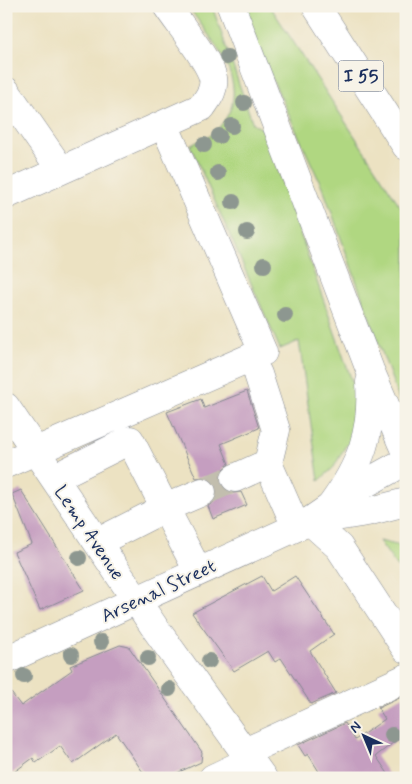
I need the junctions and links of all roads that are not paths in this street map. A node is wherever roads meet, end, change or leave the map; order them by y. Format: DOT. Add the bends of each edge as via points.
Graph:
graph roads {
  1 [pos="167,6"];
  2 [pos="231,6"];
  3 [pos="316,6"];
  4 [pos="6,91"];
  5 [pos="164,124"];
  6 [pos="406,146"];
  7 [pos="61,170"];
  8 [pos="6,195"];
  9 [pos="370,370"];
  10 [pos="258,374"];
  11 [pos="6,407"];
  12 [pos="37,452"];
  13 [pos="406,453"];
  14 [pos="406,461"];
  15 [pos="6,464"];
  16 [pos="268,464"];
  17 [pos="54,478"];
  18 [pos="236,478"];
  19 [pos="202,492"];
  20 [pos="406,502"];
  21 [pos="165,508"];
  22 [pos="312,518"];
  23 [pos="98,542"];
  24 [pos="198,571"];
  25 [pos="136,600"];
  26 [pos="406,649"];
  27 [pos="6,660"];
  28 [pos="406,678"];
  29 [pos="253,763"];
  30 [pos="212,778"];
  1 -- 5 [label="main road" via="206,62 213,78 212,92 202,107"];
  2 -- 9 [label="main road"];
  3 -- 6 [label="main road, I 55"];
  4 -- 7 [label="main road"];
  5 -- 7 [label="main road"];
  5 -- 12 [label="main road" via="263,352"];
  7 -- 8 [label="main road"];
  9 -- 13 [label="main road"];
  9 -- 22 [label="main road" via="368,433 347,483"];
  10 -- 16 [label="main road" via="276,430"];
  11 -- 12 [label="main road, Lemp Avenue"];
  12 -- 15 [label="main road"];
  12 -- 17 [label="main road, Lemp Avenue"];
  14 -- 22 [label="main road, Arsenal Street"];
  16 -- 18 [label="main road"];
  16 -- 22 [label="main road"];
  17 -- 21 [label="main road" via="130,440"];
  17 -- 23 [label="main road, Lemp Avenue"];
  19 -- 21 [label="main road"];
  20 -- 22 [label="main road, Arsenal Street" via="367,512"];
  21 -- 23 [label="main road"];
  21 -- 24 [label="main road"];
  22 -- 24 [label="main road, Arsenal Street"];
  22 -- 26 [label="main road" via="339,547"];
  23 -- 25 [label="main road, Lemp Avenue"];
  24 -- 25 [label="main road, Arsenal Street"];
  25 -- 27 [label="main road, Arsenal Street"];
  25 -- 29 [label="main road, Lemp Avenue"];
  28 -- 29 [label="main road"];
  29 -- 30 [label="main road"];
}
